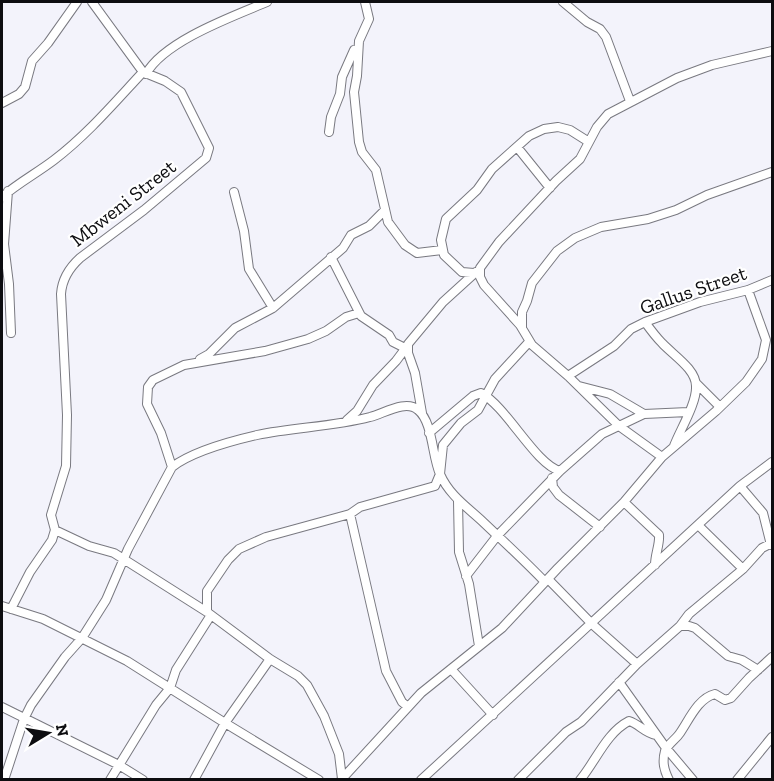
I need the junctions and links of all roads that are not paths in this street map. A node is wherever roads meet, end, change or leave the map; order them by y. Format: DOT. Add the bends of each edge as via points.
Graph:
graph roads {
  1 [pos="77,2"];
  2 [pos="92,2"];
  3 [pos="267,2"];
  4 [pos="365,2"];
  5 [pos="563,2"];
  6 [pos="359,41"];
  7 [pos="772,51"];
  8 [pos="144,73"];
  9 [pos="630,101"];
  10 [pos="2,103"];
  11 [pos="329,132"];
  12 [pos="589,142"];
  13 [pos="517,147"];
  14 [pos="772,172"];
  15 [pos="550,188"];
  16 [pos="234,192"];
  17 [pos="5,194"];
  18 [pos="384,211"];
  19 [pos="442,250"];
  20 [pos="331,257"];
  21 [pos="477,271"];
  22 [pos="772,280"];
  23 [pos="748,290"];
  24 [pos="273,308"];
  25 [pos="359,313"];
  26 [pos="645,322"];
  27 [pos="522,328"];
  28 [pos="11,333"];
  29 [pos="529,342"];
  30 [pos="407,346"];
  31 [pos="772,357"];
  32 [pos="762,360"];
  33 [pos="196,362"];
  34 [pos="568,376"];
  35 [pos="696,383"];
  36 [pos="579,386"];
  37 [pos="485,395"];
  38 [pos="720,407"];
  39 [pos="688,412"];
  40 [pos="644,414"];
  41 [pos="424,419"];
  42 [pos="345,421"];
  43 [pos="619,426"];
  44 [pos="429,433"];
  45 [pos="672,450"];
  46 [pos="662,457"];
  47 [pos="772,462"];
  48 [pos="172,467"];
  49 [pos="550,467"];
  50 [pos="560,471"];
  51 [pos="440,474"];
  52 [pos="552,479"];
  53 [pos="740,486"];
  54 [pos="458,501"];
  55 [pos="624,502"];
  56 [pos="350,514"];
  57 [pos="698,525"];
  58 [pos="600,526"];
  59 [pos="55,530"];
  60 [pos="497,536"];
  61 [pos="772,544"];
  62 [pos="125,560"];
  63 [pos="656,565"];
  64 [pos="743,569"];
  65 [pos="466,576"];
  66 [pos="546,580"];
  67 [pos="2,606"];
  68 [pos="11,609"];
  69 [pos="208,613"];
  70 [pos="592,624"];
  71 [pos="680,626"];
  72 [pos="82,638"];
  73 [pos="479,646"];
  74 [pos="772,657"];
  75 [pos="270,659"];
  76 [pos="637,664"];
  77 [pos="451,669"];
  78 [pos="758,670"];
  79 [pos="619,682"];
  80 [pos="170,688"];
  81 [pos="408,706"];
  82 [pos="2,707"];
  83 [pos="492,715"];
  84 [pos="24,719"];
  85 [pos="225,723"];
  86 [pos="656,735"];
  87 [pos="772,737"];
  88 [pos="666,748"];
  89 [pos="119,765"];
  90 [pos="664,770"];
  91 [pos="427,778"];
  92 [pos="341,779"];
  93 [pos="4,780"];
  94 [pos="110,780"];
  95 [pos="143,780"];
  96 [pos="194,780"];
  97 [pos="319,780"];
  98 [pos="518,780"];
  99 [pos="580,780"];
  100 [pos="659,780"];
  101 [pos="669,780"];
  102 [pos="693,780"];
  103 [pos="737,780"];
  1 -- 10 [label="street" via="32,61 25,87"];
  2 -- 8 [label="street, Mbweni Street"];
  3 -- 8 [label="street" via="195,34"];
  4 -- 6 [label="street" via="369,19"];
  5 -- 9 [label="street" via="606,37"];
  6 -- 11 [label="street" via="342,77"];
  6 -- 18 [label="street" via="354,92 359,142 376,170"];
  7 -- 9 [label="street" via="712,65"];
  8 -- 17 [label="street" via="76,141"];
  8 -- 59 [label="street, Mbweni Street" via="181,92 209,152 144,210 73,264 63,280 67,453 51,515"];
  9 -- 12 [label="street" via="602,119"];
  12 -- 13 [label="street" via="558,127 529,136"];
  12 -- 15 [label="street" via="580,159"];
  13 -- 15 [label="street"];
  13 -- 19 [label="street" via="446,219"];
  14 -- 27 [label="street" via="676,210 601,226 574,238 557,251 532,283 522,312"];
  15 -- 21 [label="street"];
  16 -- 24 [label="street" via="249,269"];
  17 -- 28 [label="street" via="4,244"];
  18 -- 19 [label="street" via="388,222 412,250 421,254"];
  18 -- 20 [label="street" via="369,226 351,235"];
  19 -- 21 [label="street" via="462,272"];
  20 -- 24 [label="street"];
  20 -- 25 [label="street"];
  21 -- 27 [label="street" via="484,285"];
  21 -- 30 [label="street" via="443,302"];
  22 -- 23 [label="street, Gallus Street"];
  23 -- 26 [label="street, Gallus Street"];
  23 -- 32 [label="street" via="766,340"];
  24 -- 33 [label="street" via="235,328"];
  25 -- 30 [label="street" via="389,334 393,342"];
  25 -- 33 [label="street" via="295,343"];
  26 -- 34 [label="street, Gallus Street"];
  26 -- 35 [label="street"];
  27 -- 29 [label="street"];
  29 -- 34 [label="street"];
  29 -- 37 [label="street"];
  30 -- 41 [label="street"];
  30 -- 42 [label="street"];
  31 -- 32 [label="street"];
  32 -- 38 [label="street"];
  33 -- 48 [label="street" via="165,373 148,387 147,407"];
  34 -- 36 [label="street"];
  35 -- 38 [label="street"];
  35 -- 39 [label="street"];
  36 -- 40 [label="street" via="610,394"];
  36 -- 43 [label="street"];
  37 -- 44 [label="street" via="473,396"];
  37 -- 49 [label="street"];
  37 -- 51 [label="street" via="477,410 443,445"];
  38 -- 45 [label="street"];
  39 -- 40 [label="street"];
  39 -- 45 [label="street"];
  40 -- 43 [label="street"];
  41 -- 42 [label="street" via="415,408 404,407"];
  41 -- 44 [label="street"];
  42 -- 48 [label="street" via="257,435 217,446"];
  43 -- 46 [label="street"];
  43 -- 50 [label="street" via="602,434"];
  44 -- 51 [label="street"];
  45 -- 46 [label="street"];
  46 -- 55 [label="street"];
  47 -- 53 [label="street"];
  48 -- 62 [label="street"];
  49 -- 50 [label="street"];
  49 -- 52 [label="street"];
  50 -- 52 [label="street"];
  51 -- 54 [label="street"];
  51 -- 56 [label="street" via="438,483 430,489 360,507"];
  52 -- 58 [label="street" via="559,495"];
  52 -- 60 [label="street"];
  53 -- 57 [label="street"];
  53 -- 61 [label="street" via="763,513"];
  54 -- 60 [label="street"];
  54 -- 65 [label="street" via="458,542"];
  55 -- 58 [label="street"];
  55 -- 63 [label="street" via="659,535"];
  56 -- 69 [label="street" via="266,537 239,549 207,591"];
  56 -- 81 [label="street" via="386,671"];
  57 -- 63 [label="street"];
  57 -- 64 [label="street"];
  58 -- 66 [label="street"];
  59 -- 62 [label="street"];
  59 -- 68 [label="street, Mbweni Street"];
  60 -- 65 [label="street"];
  60 -- 66 [label="street"];
  61 -- 64 [label="street" via="762,548"];
  62 -- 69 [label="street"];
  62 -- 72 [label="street"];
  63 -- 70 [label="street"];
  64 -- 71 [label="street"];
  65 -- 73 [label="street"];
  66 -- 70 [label="street"];
  66 -- 73 [label="street" via="502,628"];
  67 -- 68 [label="street"];
  68 -- 72 [label="street"];
  69 -- 75 [label="street"];
  69 -- 80 [label="street"];
  70 -- 76 [label="street"];
  70 -- 83 [label="street"];
  71 -- 76 [label="street"];
  71 -- 78 [label="street" via="695,628 728,656"];
  72 -- 80 [label="street"];
  72 -- 84 [label="street" via="48,679"];
  73 -- 77 [label="street"];
  74 -- 78 [label="street"];
  75 -- 85 [label="street"];
  75 -- 92 [label="street" via="298,676 314,696 335,742"];
  76 -- 79 [label="street"];
  77 -- 81 [label="street"];
  77 -- 83 [label="street"];
  78 -- 88 [label="street" via="728,700 715,694 708,696"];
  79 -- 86 [label="street"];
  79 -- 98 [label="street"];
  80 -- 85 [label="street"];
  80 -- 89 [label="street"];
  81 -- 92 [label="street"];
  82 -- 84 [label="street"];
  83 -- 91 [label="street"];
  84 -- 89 [label="street"];
  84 -- 93 [label="street"];
  85 -- 96 [label="street"];
  85 -- 97 [label="street"];
  86 -- 88 [label="street"];
  86 -- 99 [label="street" via="629,721 623,724 608,738"];
  87 -- 103 [label="street"];
  88 -- 90 [label="street"];
  88 -- 102 [label="street"];
  89 -- 94 [label="street"];
  89 -- 95 [label="street"];
  90 -- 100 [label="street"];
  90 -- 101 [label="street"];
}
